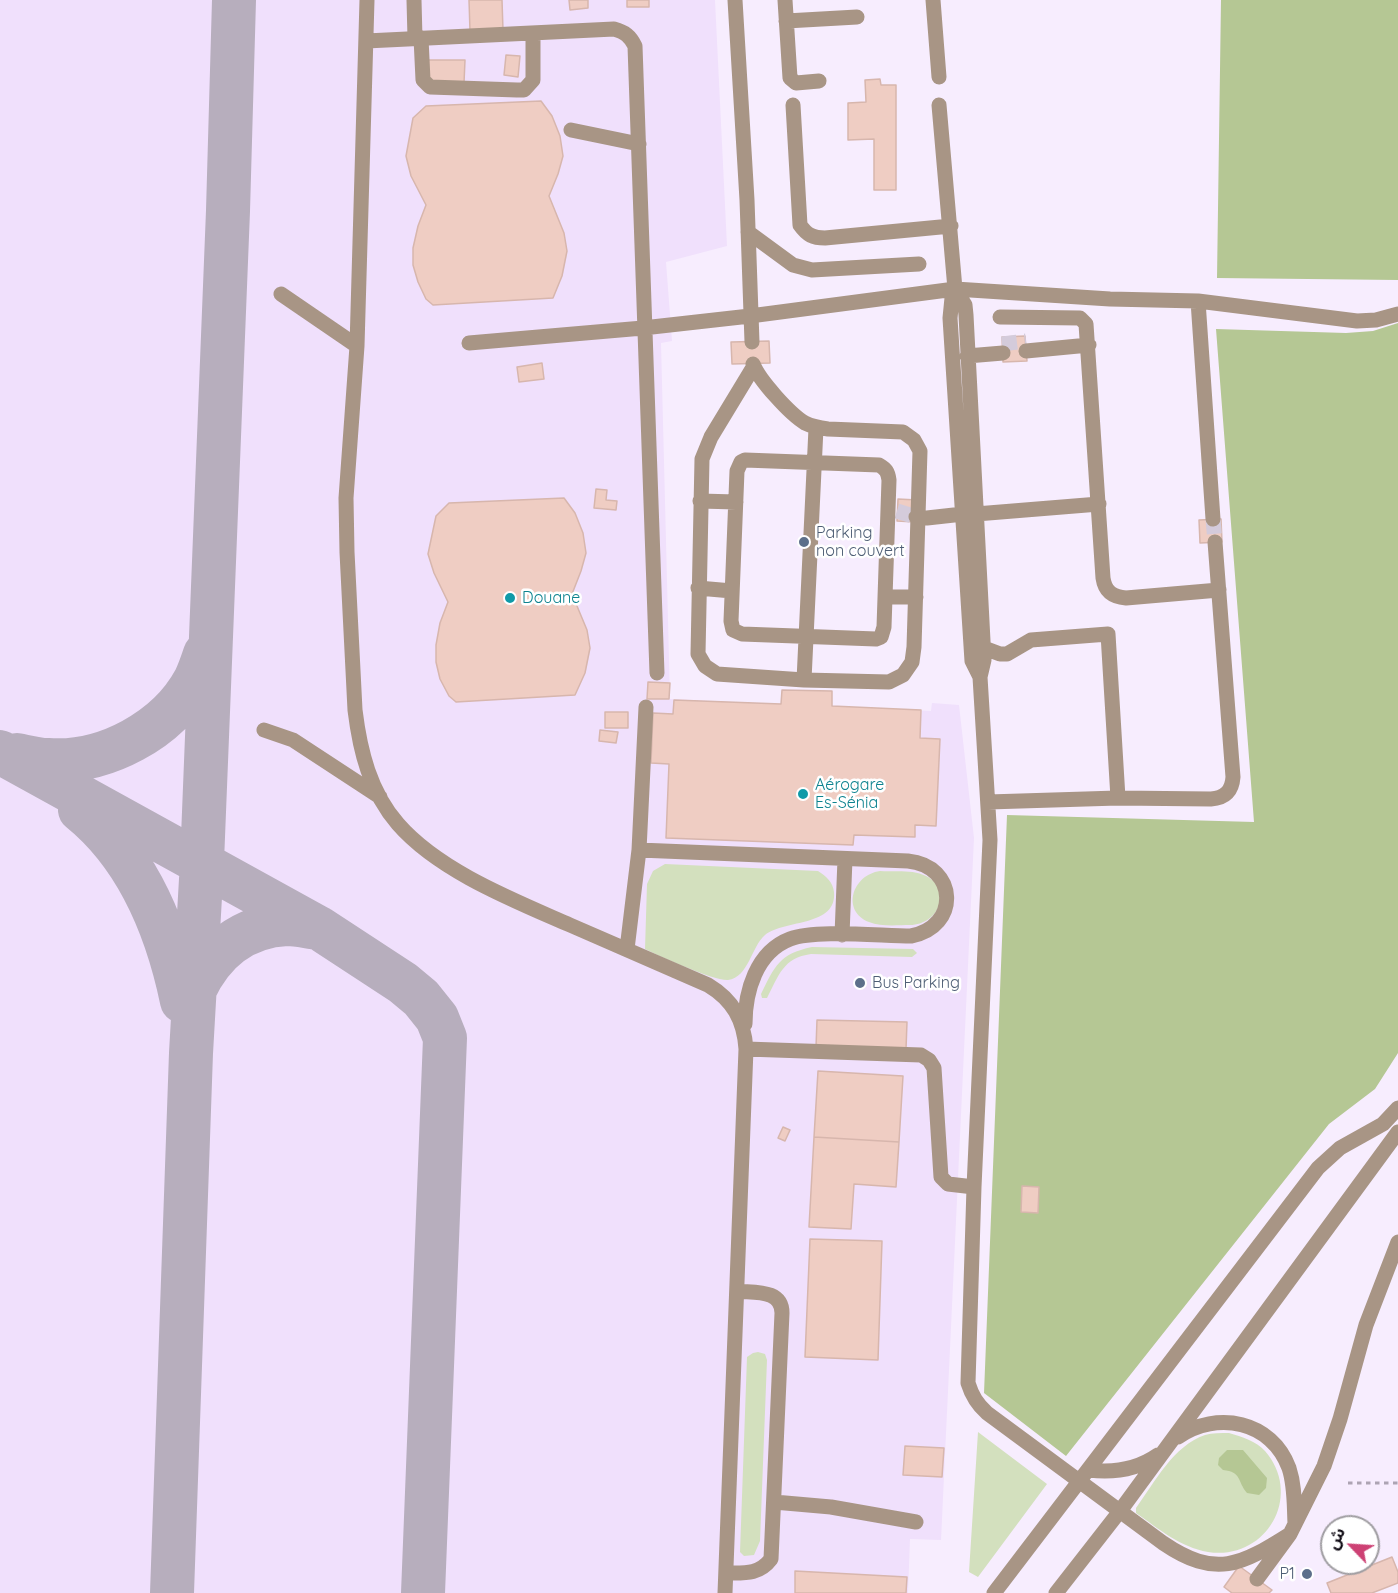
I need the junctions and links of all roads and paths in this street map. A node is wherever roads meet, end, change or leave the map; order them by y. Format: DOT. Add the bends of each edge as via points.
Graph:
graph roads {
  1 [pos="367,0"];
  2 [pos="414,0"];
  3 [pos="735,0"];
  4 [pos="785,0"];
  5 [pos="933,0"];
  6 [pos="857,17"];
  7 [pos="786,21"];
  8 [pos="533,33"];
  9 [pos="418,38"];
  10 [pos="366,41"];
  11 [pos="939,77"];
  12 [pos="819,81"];
  13 [pos="793,105"];
  14 [pos="939,105"];
  15 [pos="571,130"];
  16 [pos="639,144"];
  17 [pos="951,226"];
  18 [pos="748,232"];
  19 [pos="919,264"];
  20 [pos="955,289"];
  21 [pos="281,294"];
  22 [pos="1198,301"];
  23 [pos="1398,314"];
  24 [pos="750,316"];
  25 [pos="1000,317"];
  26 [pos="643,328"];
  27 [pos="1089,341"];
  28 [pos="752,342"];
  29 [pos="469,343"];
  30 [pos="357,346"];
  31 [pos="1026,346"];
  32 [pos="1003,348"];
  33 [pos="967,352"];
  34 [pos="816,428"];
  35 [pos="814,462"];
  36 [pos="700,501"];
  37 [pos="736,502"];
  38 [pos="1099,504"];
  39 [pos="970,514"];
  40 [pos="917,518"];
  41 [pos="1214,519"];
  42 [pos="1215,542"];
  43 [pos="698,588"];
  44 [pos="974,588"];
  45 [pos="1219,590"];
  46 [pos="732,591"];
  47 [pos="885,597"];
  48 [pos="916,597"];
  49 [pos="806,636"];
  50 [pos="984,648"];
  51 [pos="657,673"];
  52 [pos="981,676"];
  53 [pos="804,680"];
  54 [pos="645,707"];
  55 [pos="264,730"];
  56 [pos="380,797"];
  57 [pos="1118,798"];
  58 [pos="988,801"];
  59 [pos="639,850"];
  60 [pos="845,859"];
  61 [pos="842,935"];
  62 [pos="627,950"];
  63 [pos="745,1033"];
  64 [pos="746,1049"];
  65 [pos="1398,1108"];
  66 [pos="1398,1132"];
  67 [pos="974,1187"];
  68 [pos="1398,1242"];
  69 [pos="737,1291"];
  70 [pos="1167,1447"];
  71 [pos="1085,1476"];
  72 [pos="1348,1483"];
  73 [pos="1398,1483"];
  74 [pos="774,1503"];
  75 [pos="1120,1511"];
  76 [pos="916,1522"];
  77 [pos="1292,1529"];
  78 [pos="726,1573"];
  79 [pos="1257,1579"];
  80 [pos="725,1593"];
  81 [pos="994,1593"];
  82 [pos="1056,1593"];
  1 -- 10 [label="street"];
  2 -- 9 [label="street"];
  3 -- 18 [label="street"];
  4 -- 7 [label="street"];
  5 -- 11 [label="street"];
  6 -- 7 [label="street"];
  7 -- 12 [label="street" via="790,78 796,83"];
  8 -- 9 [label="street"];
  8 -- 9 [label="street" via="533,80 524,90 430,87 423,80"];
  8 -- 16 [label="street" via="614,29 631,37 636,56"];
  9 -- 10 [label="street"];
  10 -- 30 [label="street"];
  13 -- 17 [label="street" via="800,225 806,233 825,238"];
  14 -- 17 [label="street"];
  15 -- 16 [label="street"];
  16 -- 26 [label="street"];
  17 -- 20 [label="street"];
  18 -- 19 [label="street" via="793,265 812,270"];
  18 -- 24 [label="street"];
  20 -- 22 [label="street"];
  20 -- 24 [label="street"];
  20 -- 33 [label="street" via="965,305"];
  20 -- 39 [label="street" via="950,318"];
  21 -- 30 [label="street"];
  22 -- 23 [label="street" via="1357,321"];
  22 -- 41 [label="street"];
  24 -- 26 [label="street"];
  24 -- 28 [label="street"];
  25 -- 27 [label="street" via="1080,318 1086,324"];
  26 -- 29 [label="street"];
  26 -- 51 [label="street"];
  27 -- 31 [label="street"];
  27 -- 38 [label="street"];
  30 -- 56 [label="street" via="346,516 354,688 359,741"];
  32 -- 33 [label="street"];
  33 -- 39 [label="street"];
  34 -- 35 [label="street"];
  34 -- 36 [label="street" via="796,416 754,365 706,447"];
  34 -- 40 [label="street" via="889,430 903,432 914,440 921,458"];
  35 -- 37 [label="street" via="741,462"];
  35 -- 47 [label="street" via="879,465 889,474 892,510"];
  35 -- 49 [label="street"];
  36 -- 37 [label="street"];
  36 -- 43 [label="street"];
  37 -- 46 [label="street"];
  38 -- 39 [label="street"];
  38 -- 45 [label="street" via="1103,578 1109,593 1126,598"];
  39 -- 40 [label="street"];
  39 -- 44 [label="street"];
  40 -- 48 [label="street"];
  42 -- 45 [label="street"];
  43 -- 46 [label="street"];
  43 -- 53 [label="street" via="698,654 705,666 717,674"];
  44 -- 50 [label="street"];
  44 -- 52 [label="street" via="972,661"];
  45 -- 57 [label="street" via="1233,786 1220,798"];
  46 -- 49 [label="street" via="731,626 737,634"];
  47 -- 48 [label="street"];
  47 -- 49 [label="street" via="881,637"];
  48 -- 53 [label="street" via="912,662 903,675 889,682"];
  49 -- 53 [label="street"];
  50 -- 52 [label="street"];
  50 -- 57 [label="street" via="1007,654 1031,640 1108,634"];
  52 -- 58 [label="street"];
  54 -- 59 [label="street"];
  55 -- 56 [label="street" via="293,740"];
  56 -- 62 [label="street" via="417,844 442,861 500,894"];
  57 -- 58 [label="street"];
  58 -- 67 [label="street" via="990,840"];
  59 -- 60 [label="street"];
  59 -- 62 [label="street"];
  60 -- 61 [label="street"];
  60 -- 61 [label="street" via="920,862 939,876 947,898 940,920 922,934"];
  61 -- 63 [label="street" via="802,935 779,943 770,951 748,992"];
  62 -- 63 [label="street" via="721,993 740,1016"];
  63 -- 64 [label="street"];
  64 -- 67 [label="street" via="921,1055 934,1068 941,1177 948,1184"];
  64 -- 69 [label="street"];
  65 -- 71 [label="street" via="1383,1124 1340,1148 1318,1168"];
  66 -- 70 [label="street"];
  67 -- 71 [label="street" via="968,1371 972,1395 987,1413"];
  68 -- 77 [label="street" via="1363,1335 1333,1443"];
  69 -- 74 [label="street" via="773,1295 782,1306"];
  69 -- 78 [label="street"];
  70 -- 71 [label="street" via="1130,1468"];
  70 -- 75 [label="street"];
  70 -- 77 [label="street" via="1190,1429 1212,1422 1236,1423 1258,1432 1276,1447 1288,1467 1293,1489"];
  71 -- 75 [label="street"];
  71 -- 81 [label="street"];
  72 -- 73 [label="path"];
  74 -- 76 [label="street" via="831,1507"];
  74 -- 78 [label="street" via="771,1559 757,1572"];
  75 -- 77 [label="street" via="1174,1551 1210,1564 1244,1561"];
  75 -- 82 [label="street"];
  77 -- 79 [label="street"];
  78 -- 80 [label="street"];
}
